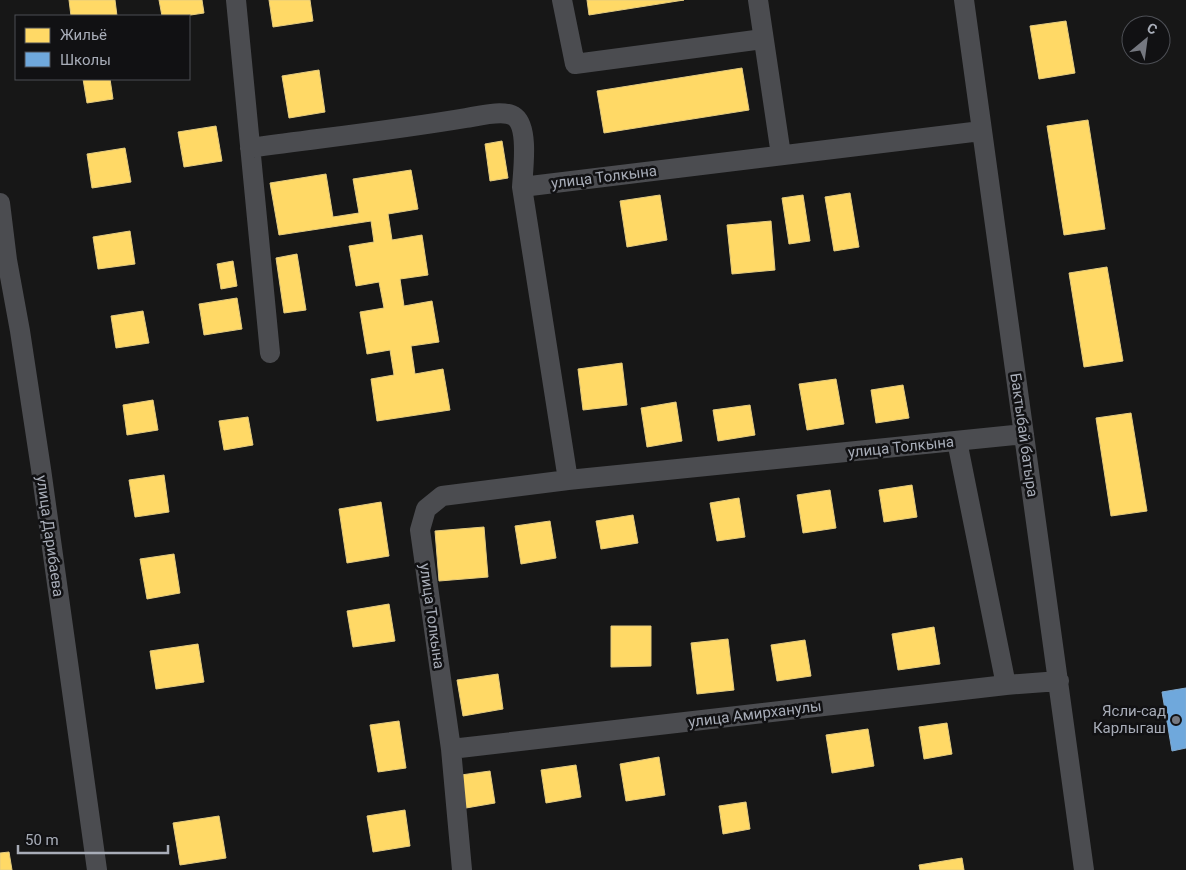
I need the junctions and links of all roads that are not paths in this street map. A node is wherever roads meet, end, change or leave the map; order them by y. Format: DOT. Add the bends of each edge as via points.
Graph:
graph roads {
  1 [pos="236,0"];
  2 [pos="562,0"];
  3 [pos="758,0"];
  4 [pos="966,0"];
  5 [pos="764,39"];
  6 [pos="981,131"];
  7 [pos="250,148"];
  8 [pos="780,155"];
  9 [pos="522,187"];
  10 [pos="0,202"];
  11 [pos="4,261"];
  12 [pos="270,353"];
  13 [pos="1024,434"];
  14 [pos="957,441"];
  15 [pos="568,480"];
  16 [pos="1059,681"];
  17 [pos="1006,685"];
  18 [pos="452,749"];
  19 [pos="97,870"];
  20 [pos="462,870"];
  21 [pos="1084,870"];
  1 -- 7 [label="street"];
  2 -- 5 [label="street" via="575,64"];
  3 -- 5 [label="street"];
  4 -- 6 [label="street, Бактыбай батыра"];
  5 -- 8 [label="street"];
  6 -- 8 [label="street, улица Толкына"];
  6 -- 13 [label="street, Бактыбай батыра"];
  7 -- 9 [label="street" via="508,113 516,117 524,141"];
  7 -- 12 [label="street"];
  8 -- 9 [label="street, улица Толкына"];
  9 -- 15 [label="street"];
  10 -- 11 [label="street, улица Дарибаева"];
  11 -- 19 [label="street, улица Дарибаева" via="20,331"];
  13 -- 14 [label="street, улица Толкына"];
  13 -- 16 [label="street, Бактыбай батыра"];
  14 -- 15 [label="street, улица Толкына"];
  14 -- 17 [label="street"];
  15 -- 18 [label="street, улица Толкына" via="442,496 426,509 420,530"];
  16 -- 17 [label="street, улица Амирханулы"];
  16 -- 21 [label="street, Бактыбай батыра"];
  17 -- 18 [label="street, улица Амирханулы"];
  18 -- 20 [label="street, улица Толкына"];
}
